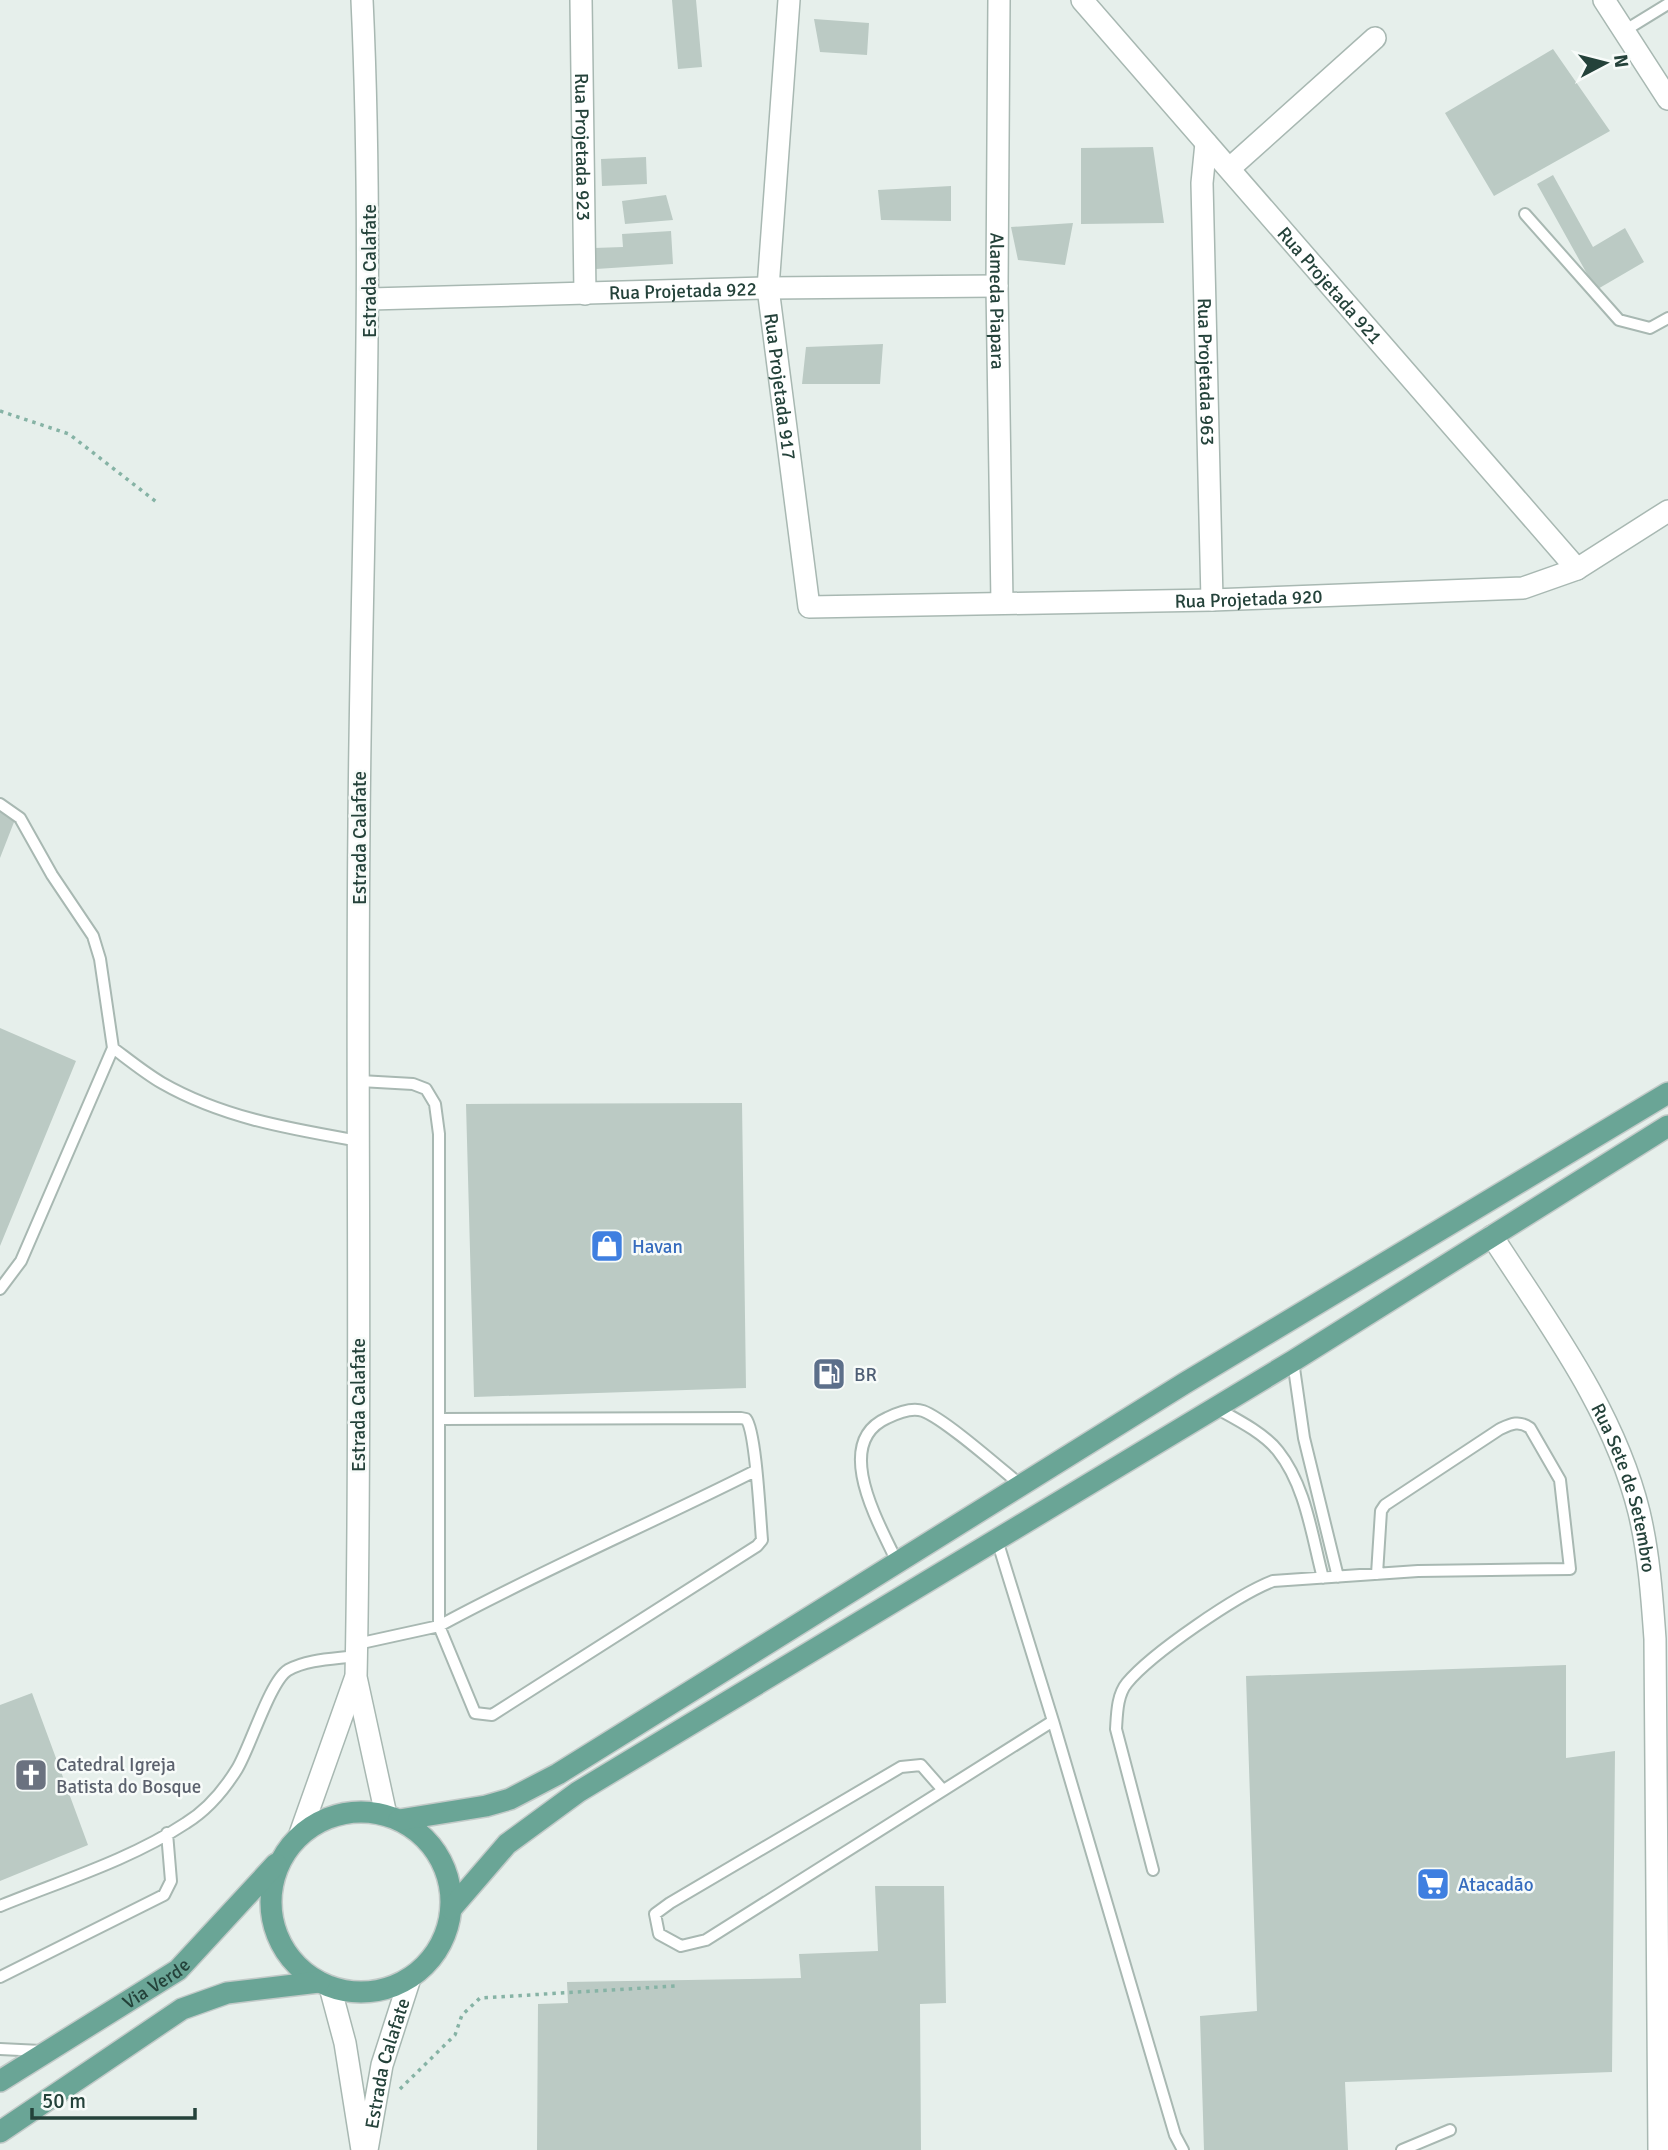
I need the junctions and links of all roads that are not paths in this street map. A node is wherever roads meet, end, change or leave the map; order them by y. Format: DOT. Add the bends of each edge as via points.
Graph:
graph roads {
  1 [pos="362,0"];
  2 [pos="581,0"];
  3 [pos="789,0"];
  4 [pos="999,0"];
  5 [pos="1082,0"];
  6 [pos="1604,0"];
  7 [pos="1668,4"];
  8 [pos="1624,31"];
  9 [pos="1375,38"];
  10 [pos="1668,99"];
  11 [pos="1206,143"];
  12 [pos="1230,168"];
  13 [pos="1525,214"];
  14 [pos="997,286"];
  15 [pos="768,288"];
  16 [pos="585,294"];
  17 [pos="370,299"];
  18 [pos="1668,318"];
  19 [pos="1668,511"];
  20 [pos="1577,569"];
  21 [pos="1212,600"];
  22 [pos="1002,603"];
  23 [pos="809,607"];
  24 [pos="0,804"];
  25 [pos="113,1048"];
  26 [pos="360,1081"];
  27 [pos="1668,1094"];
  28 [pos="1668,1126"];
  29 [pos="359,1141"];
  30 [pos="1492,1236"];
  31 [pos="0,1289"];
  32 [pos="1293,1361"];
  33 [pos="1216,1408"];
  34 [pos="441,1419"];
  35 [pos="755,1471"];
  36 [pos="1022,1486"];
  37 [pos="997,1540"];
  38 [pos="897,1562"];
  39 [pos="1377,1574"];
  40 [pos="1338,1577"];
  41 [pos="1323,1578"];
  42 [pos="439,1626"];
  43 [pos="357,1659"];
  44 [pos="1053,1721"];
  45 [pos="1663,1758"];
  46 [pos="942,1789"];
  47 [pos="393,1817"];
  48 [pos="167,1833"];
  49 [pos="300,1834"];
  50 [pos="284,1855"];
  51 [pos="1153,1870"];
  52 [pos="0,1906"];
  53 [pos="451,1909"];
  54 [pos="1663,1933"];
  55 [pos="0,1977"];
  56 [pos="410,1978"];
  57 [pos="324,1985"];
  58 [pos="1662,2025"];
  59 [pos="0,2049"];
  60 [pos="47,2051"];
  61 [pos="0,2081"];
  62 [pos="1450,2130"];
  63 [pos="0,2132"];
  64 [pos="362,2150"];
  65 [pos="367,2150"];
  66 [pos="1183,2150"];
  67 [pos="1402,2150"];
  68 [pos="1658,2150"];
  1 -- 17 [label="street, Estrada Calafate"];
  2 -- 16 [label="street, Rua Projetada 923"];
  3 -- 15 [label="street, Rua Projetada 917"];
  4 -- 14 [label="street, Alameda Piapara"];
  5 -- 11 [label="street, Rua Projetada 921"];
  6 -- 8 [label="street"];
  7 -- 8 [label="lane"];
  8 -- 10 [label="street"];
  9 -- 12 [label="street"];
  11 -- 12 [label="street, Rua Projetada 921"];
  11 -- 21 [label="street, Rua Projetada 963" via="1203,197"];
  12 -- 20 [label="street, Rua Projetada 921"];
  13 -- 18 [label="lane" via="1619,320 1650,328"];
  14 -- 15 [label="street, Rua Projetada 922"];
  14 -- 22 [label="street, Alameda Piapara"];
  15 -- 16 [label="street, Rua Projetada 922"];
  15 -- 23 [label="street, Rua Projetada 917"];
  16 -- 17 [label="street, Rua Projetada 922"];
  17 -- 26 [label="street, Estrada Calafate" via="359,826"];
  19 -- 20 [label="street, Rua Projetada 920"];
  20 -- 21 [label="street, Rua Projetada 920" via="1523,588"];
  21 -- 22 [label="street, Rua Projetada 920"];
  22 -- 23 [label="street, Rua Projetada 920"];
  24 -- 25 [label="lane" via="20,818 93,936"];
  25 -- 29 [label="lane" via="161,1083 217,1109 274,1126"];
  25 -- 31 [label="lane" via="21,1261"];
  26 -- 29 [label="street, Estrada Calafate"];
  26 -- 34 [label="lane" via="413,1084 426,1088 435,1104"];
  27 -- 36 [label="main road"];
  28 -- 30 [label="main road"];
  29 -- 43 [label="street, Estrada Calafate"];
  30 -- 32 [label="main road"];
  30 -- 45 [label="street, Rua Sete de Setembro" via="1567,1350 1623,1461 1639,1512 1650,1574"];
  32 -- 33 [label="main road"];
  32 -- 40 [label="lane" via="1304,1438"];
  33 -- 37 [label="main road"];
  33 -- 41 [label="lane" via="1279,1451 1301,1492"];
  34 -- 35 [label="lane" via="746,1419"];
  34 -- 42 [label="lane"];
  35 -- 42 [label="lane"];
  35 -- 42 [label="lane" via="762,1540 757,1546 492,1715 475,1713"];
  36 -- 38 [label="main road"];
  36 -- 38 [label="lane" via="923,1411 900,1412 882,1420 868,1433 862,1468 865,1492"];
  37 -- 44 [label="lane"];
  37 -- 53 [label="main road" via="578,1792 506,1844"];
  38 -- 47 [label="main road" via="558,1774 486,1806"];
  39 -- 39 [label="lane" via="1570,1569 1560,1480 1530,1428 1514,1423 1500,1429 1385,1505"];
  39 -- 40 [label="lane"];
  40 -- 41 [label="lane"];
  41 -- 51 [label="lane" via="1273,1581 1258,1587 1195,1627 1126,1684 1117,1707 1116,1729"];
  42 -- 43 [label="lane"];
  43 -- 47 [label="street, Estrada Calafate"];
  43 -- 48 [label="lane" via="302,1664 285,1672 238,1768 215,1799"];
  43 -- 49 [label="street, Estrada Calafate"];
  44 -- 46 [label="lane"];
  44 -- 66 [label="lane"];
  45 -- 54 [label="street, Rua Sete de Setembro"];
  46 -- 46 [label="lane" via="706,1940 681,1946 659,1934 655,1914 670,1903 901,1767 921,1765"];
  47 -- 49 [label="main road" via="364,1811 341,1813"];
  47 -- 53 [label="main road" via="421,1835 439,1856 449,1882"];
  48 -- 52 [label="lane"];
  48 -- 55 [label="lane" via="171,1881 164,1895"];
  49 -- 50 [label="main road"];
  50 -- 57 [label="main road" via="273,1882 271,1911 276,1930 295,1964"];
  50 -- 60 [label="main road, Via Verde" via="178,1970"];
  53 -- 56 [label="main road" via="431,1960"];
  54 -- 58 [label="street, Rua Sete de Setembro"];
  56 -- 57 [label="main road" via="385,1990 357,1993"];
  56 -- 65 [label="street, Estrada Calafate" via="382,2065"];
  57 -- 63 [label="main road, Via Verde" via="227,1993 182,2009"];
  57 -- 64 [label="street, Estrada Calafate" via="345,2043"];
  58 -- 68 [label="street, Rua Sete de Setembro"];
  59 -- 60 [label="lane"];
  60 -- 61 [label="main road, Via Verde"];
  62 -- 67 [label="lane"];
}
